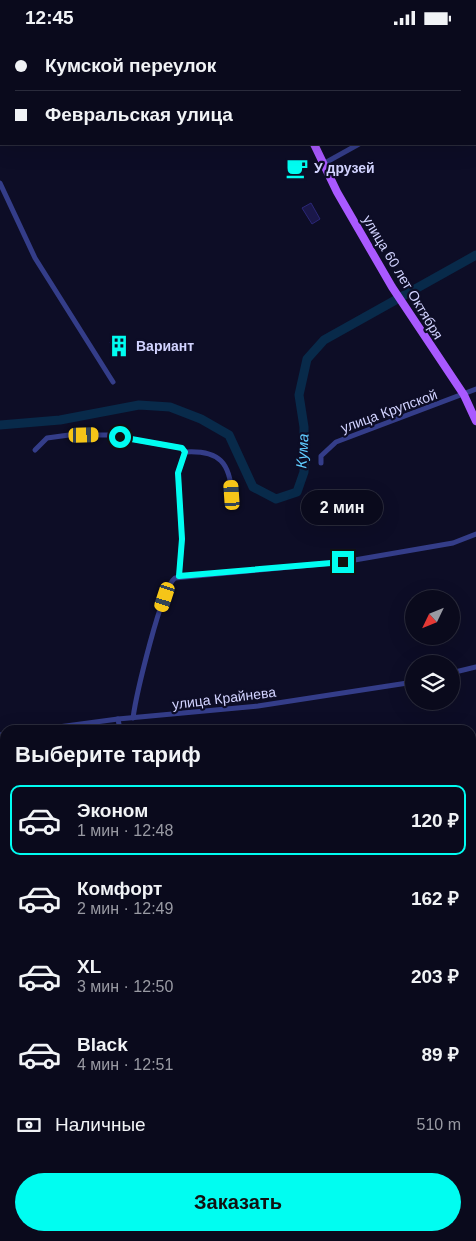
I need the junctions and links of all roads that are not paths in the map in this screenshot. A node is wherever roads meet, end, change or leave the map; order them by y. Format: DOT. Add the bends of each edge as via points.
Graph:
graph roads {
  1 [pos="314,145"];
  2 [pos="357,145"];
  3 [pos="323,164"];
  4 [pos="0,183"];
  5 [pos="113,382"];
  6 [pos="476,389"];
  7 [pos="464,395"];
  8 [pos="476,421"];
  9 [pos="35,450"];
  10 [pos="185,452"];
  11 [pos="321,463"];
  12 [pos="232,495"];
  13 [pos="476,534"];
  14 [pos="179,576"];
  15 [pos="476,667"];
  16 [pos="460,671"];
  17 [pos="405,683"];
  18 [pos="133,718"];
  19 [pos="118,719"];
  20 [pos="73,725"];
  21 [pos="119,725"];
  1 -- 3 [label="main road, улица 60 лет Октября"];
  2 -- 3 [label="street"];
  3 -- 7 [label="main road, улица 60 лет Октября" via="392,287"];
  4 -- 5 [label="street" via="35,258"];
  6 -- 7 [label="street, улица Крупской"];
  7 -- 8 [label="main road, улица 60 лет Октября"];
  7 -- 11 [label="street, улица Крупской" via="336,443 321,456"];
  9 -- 10 [label="street" via="47,438 108,435 182,448"];
  10 -- 12 [label="street" via="203,452 225,464 231,475"];
  10 -- 14 [label="street" via="178,473 182,539"];
  13 -- 14 [label="street" via="453,543 343,562"];
  14 -- 18 [label="street" via="172,580 138,686"];
  15 -- 16 [label="street"];
  17 -- 18 [label="street, улица Крайнева" via="258,706"];
  18 -- 19 [label="street, улица Крайнева"];
  19 -- 20 [label="street, улица Крайнева"];
  19 -- 21 [label="street"];
}
